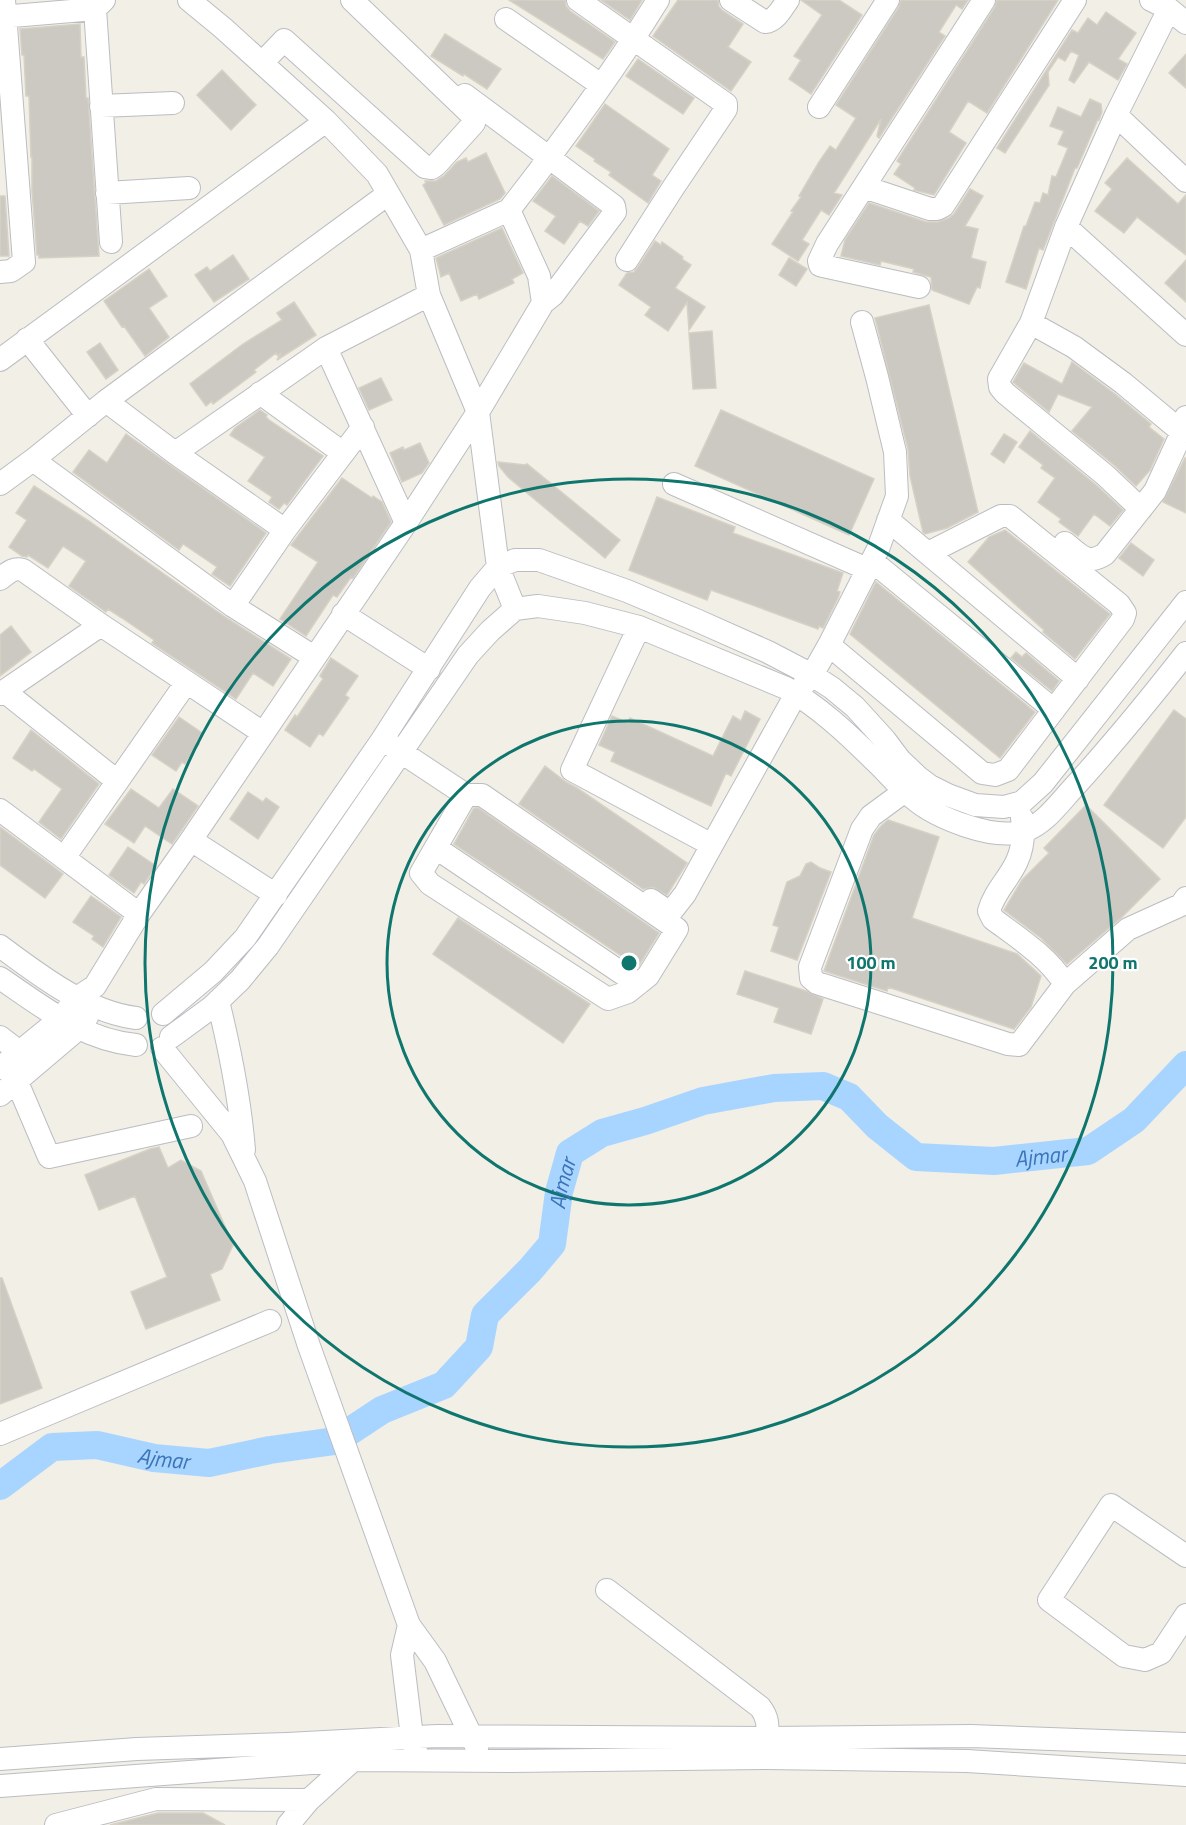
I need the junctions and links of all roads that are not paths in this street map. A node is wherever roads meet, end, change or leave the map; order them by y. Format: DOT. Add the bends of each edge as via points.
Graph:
graph roads {
  1 [pos="189,0"];
  2 [pos="352,0"];
  3 [pos="578,0"];
  4 [pos="658,0"];
  5 [pos="731,0"];
  6 [pos="788,0"];
  7 [pos="888,0"];
  8 [pos="984,0"];
  9 [pos="1075,0"];
  10 [pos="99,5"];
  11 [pos="3,11"];
  12 [pos="1169,11"];
  13 [pos="506,19"];
  14 [pos="634,39"];
  15 [pos="261,63"];
  16 [pos="317,70"];
  17 [pos="601,86"];
  18 [pos="457,89"];
  19 [pos="295,93"];
  20 [pos="173,103"];
  21 [pos="101,106"];
  22 [pos="819,107"];
  23 [pos="7,115"];
  24 [pos="1116,115"];
  25 [pos="326,121"];
  26 [pos="550,158"];
  27 [pos="1186,181"];
  28 [pos="9,186"];
  29 [pos="864,187"];
  30 [pos="189,188"];
  31 [pos="107,193"];
  32 [pos="388,194"];
  33 [pos="509,210"];
  34 [pos="1066,227"];
  35 [pos="111,242"];
  36 [pos="421,250"];
  37 [pos="627,260"];
  38 [pos="4,274"];
  39 [pos="919,287"];
  40 [pos="429,295"];
  41 [pos="543,303"];
  42 [pos="862,322"];
  43 [pos="1031,323"];
  44 [pos="1186,335"];
  45 [pos="27,339"];
  46 [pos="326,348"];
  47 [pos="0,360"];
  48 [pos="260,393"];
  49 [pos="106,401"];
  50 [pos="478,412"];
  51 [pos="88,416"];
  52 [pos="1184,424"];
  53 [pos="363,427"];
  54 [pos="175,453"];
  55 [pos="343,453"];
  56 [pos="33,460"];
  57 [pos="0,484"];
  58 [pos="674,484"];
  59 [pos="1141,509"];
  60 [pos="888,520"];
  61 [pos="406,523"];
  62 [pos="285,530"];
  63 [pos="1065,543"];
  64 [pos="928,553"];
  65 [pos="870,565"];
  66 [pos="498,567"];
  67 [pos="4,569"];
  68 [pos="1186,602"];
  69 [pos="233,606"];
  70 [pos="515,609"];
  71 [pos="343,614"];
  72 [pos="101,625"];
  73 [pos="639,627"];
  74 [pos="829,645"];
  75 [pos="1186,653"];
  76 [pos="314,657"];
  77 [pos="429,669"];
  78 [pos="812,675"];
  79 [pos="1078,679"];
  80 [pos="186,682"];
  81 [pos="2,692"];
  82 [pos="796,694"];
  83 [pos="1054,710"];
  84 [pos="263,733"];
  85 [pos="382,740"];
  86 [pos="402,752"];
  87 [pos="893,766"];
  88 [pos="117,781"];
  89 [pos="911,784"];
  90 [pos="466,795"];
  91 [pos="1020,802"];
  92 [pos="0,810"];
  93 [pos="519,811"];
  94 [pos="1024,831"];
  95 [pos="191,840"];
  96 [pos="712,845"];
  97 [pos="436,848"];
  98 [pos="64,858"];
  99 [pos="276,895"];
  100 [pos="1186,898"];
  101 [pos="139,914"];
  102 [pos="0,946"];
  103 [pos="0,978"];
  104 [pos="638,984"];
  105 [pos="1065,984"];
  106 [pos="89,997"];
  107 [pos="218,1001"];
  108 [pos="163,1014"];
  109 [pos="136,1018"];
  110 [pos="69,1024"];
  111 [pos="0,1037"];
  112 [pos="167,1043"];
  113 [pos="136,1045"];
  114 [pos="28,1058"];
  115 [pos="6,1082"];
  116 [pos="191,1126"];
  117 [pos="245,1159"];
  118 [pos="270,1321"];
  119 [pos="0,1434"];
  120 [pos="1186,1556"];
  121 [pos="608,1590"];
  122 [pos="1186,1615"];
  123 [pos="409,1625"];
  124 [pos="472,1736"];
  125 [pos="412,1737"];
  126 [pos="767,1738"];
  127 [pos="1186,1744"];
  128 [pos="0,1759"];
  129 [pos="353,1760"];
  130 [pos="419,1760"];
  131 [pos="483,1760"];
  132 [pos="1186,1775"];
  133 [pos="0,1786"];
  134 [pos="309,1800"];
  135 [pos="56,1825"];
  136 [pos="288,1825"];
  1 -- 15 [label="street"];
  2 -- 16 [label="street" via="475,118 474,123 436,165 425,167"];
  3 -- 14 [label="street"];
  4 -- 14 [label="street"];
  5 -- 6 [label="street" via="769,22"];
  7 -- 22 [label="street"];
  8 -- 29 [label="street"];
  9 -- 29 [label="street" via="943,206 930,209"];
  10 -- 11 [label="street"];
  10 -- 21 [label="street"];
  11 -- 23 [label="street"];
  12 -- 24 [label="street"];
  13 -- 17 [label="street"];
  14 -- 17 [label="street"];
  14 -- 37 [label="street" via="723,100 726,109"];
  15 -- 16 [label="street" via="278,34"];
  15 -- 19 [label="street"];
  16 -- 19 [label="street"];
  17 -- 26 [label="street"];
  18 -- 26 [label="street"];
  19 -- 25 [label="street"];
  20 -- 21 [label="street"];
  21 -- 31 [label="street"];
  23 -- 28 [label="street"];
  24 -- 27 [label="street"];
  24 -- 34 [label="street"];
  25 -- 32 [label="street" via="377,174"];
  25 -- 45 [label="street"];
  26 -- 33 [label="street"];
  26 -- 41 [label="street" via="615,209 553,295"];
  28 -- 38 [label="street" via="24,262"];
  29 -- 39 [label="street" via="827,244 820,265"];
  30 -- 31 [label="street"];
  31 -- 35 [label="street"];
  32 -- 36 [label="street"];
  32 -- 49 [label="street"];
  33 -- 36 [label="street"];
  33 -- 41 [label="street" via="539,276"];
  34 -- 43 [label="street"];
  34 -- 44 [label="street"];
  36 -- 40 [label="street"];
  40 -- 46 [label="street"];
  40 -- 50 [label="street"];
  41 -- 50 [label="street"];
  42 -- 60 [label="street" via="895,452 897,496"];
  43 -- 52 [label="street" via="1074,347"];
  43 -- 59 [label="street" via="999,379 1000,387"];
  45 -- 47 [label="street"];
  45 -- 51 [label="street"];
  46 -- 48 [label="street"];
  46 -- 53 [label="street"];
  48 -- 54 [label="street"];
  48 -- 55 [label="street"];
  49 -- 51 [label="street"];
  49 -- 54 [label="street"];
  50 -- 61 [label="street"];
  50 -- 66 [label="street"];
  51 -- 56 [label="street"];
  52 -- 59 [label="street" via="1155,491"];
  53 -- 55 [label="street"];
  53 -- 61 [label="street"];
  54 -- 62 [label="street"];
  55 -- 62 [label="street"];
  56 -- 57 [label="street"];
  56 -- 69 [label="street"];
  58 -- 65 [label="street"];
  59 -- 63 [label="street" via="1097,559 1085,559"];
  60 -- 64 [label="street"];
  60 -- 65 [label="street"];
  61 -- 71 [label="street"];
  62 -- 69 [label="street"];
  64 -- 79 [label="street"];
  64 -- 79 [label="street" via="1001,516 1010,516 1119,604 1124,619"];
  65 -- 74 [label="street"];
  65 -- 83 [label="street"];
  66 -- 70 [label="street"];
  66 -- 77 [label="street" via="480,588"];
  66 -- 78 [label="street" via="515,561 539,560 696,620"];
  67 -- 72 [label="street" via="23,570"];
  68 -- 91 [label="street" via="1043,783"];
  69 -- 76 [label="street"];
  70 -- 73 [label="street" via="538,606 573,611"];
  70 -- 86 [label="street" via="468,655"];
  71 -- 76 [label="street"];
  71 -- 77 [label="street"];
  72 -- 80 [label="street"];
  72 -- 81 [label="street"];
  73 -- 82 [label="street"];
  73 -- 96 [label="street" via="572,770"];
  74 -- 78 [label="street"];
  74 -- 83 [label="street" via="982,773 995,775 1008,770"];
  75 -- 94 [label="street" via="1119,737 1043,821"];
  76 -- 84 [label="street"];
  77 -- 85 [label="street"];
  78 -- 82 [label="street"];
  78 -- 87 [label="street" via="855,707 885,740"];
  79 -- 83 [label="street"];
  80 -- 84 [label="street"];
  80 -- 88 [label="street"];
  81 -- 88 [label="street"];
  82 -- 87 [label="street"];
  82 -- 96 [label="street"];
  84 -- 95 [label="street"];
  85 -- 86 [label="street"];
  85 -- 99 [label="street"];
  86 -- 90 [label="street"];
  86 -- 107 [label="street" via="268,946"];
  87 -- 89 [label="street"];
  88 -- 98 [label="street"];
  89 -- 91 [label="street" via="930,786 975,805 1004,807"];
  89 -- 94 [label="street" via="915,800 939,815 985,831"];
  89 -- 105 [label="street" via="871,816 862,829 810,967 811,978 996,1041 1019,1045"];
  90 -- 97 [label="street"];
  90 -- 104 [label="street" via="482,795 677,929 648,976"];
  91 -- 94 [label="street"];
  92 -- 98 [label="street"];
  93 -- 96 [label="street" via="670,913"];
  94 -- 105 [label="street" via="1018,860 989,911 993,919 1045,958"];
  95 -- 99 [label="street"];
  95 -- 101 [label="street"];
  97 -- 104 [label="street"];
  97 -- 104 [label="street" via="421,873 430,884 608,999"];
  98 -- 101 [label="street"];
  99 -- 108 [label="street" via="245,938 213,972"];
  100 -- 105 [label="street" via="1181,905 1128,928"];
  101 -- 106 [label="street"];
  102 -- 106 [label="street"];
  103 -- 110 [label="street"];
  106 -- 109 [label="street"];
  106 -- 110 [label="street"];
  107 -- 112 [label="street"];
  107 -- 117 [label="street" via="233,1064"];
  108 -- 109 [label="street" via="151,1010"];
  108 -- 112 [label="street" via="171,1024"];
  109 -- 113 [label="street" via="131,1032"];
  110 -- 113 [label="street" via="98,1038"];
  110 -- 114 [label="street"];
  111 -- 114 [label="street"];
  112 -- 113 [label="street" via="149,1051"];
  112 -- 117 [label="street" via="232,1134"];
  114 -- 115 [label="street"];
  115 -- 116 [label="street" via="49,1157"];
  117 -- 123 [label="street"];
  118 -- 119 [label="street"];
  120 -- 122 [label="street" via="1111,1505 1049,1600 1124,1656 1145,1660 1161,1653"];
  121 -- 126 [label="street" via="760,1707 768,1721"];
  123 -- 124 [label="street" via="435,1661"];
  123 -- 125 [label="street" via="402,1655"];
  124 -- 125 [label="street"];
  124 -- 126 [label="street"];
  124 -- 131 [label="street"];
  125 -- 128 [label="street"];
  125 -- 130 [label="street"];
  126 -- 127 [label="street" via="970,1736"];
  129 -- 130 [label="street"];
  129 -- 133 [label="street"];
  129 -- 134 [label="street"];
  130 -- 131 [label="street"];
  131 -- 132 [label="street" via="967,1761"];
  134 -- 135 [label="street" via="156,1800"];
  134 -- 136 [label="street"];
}
